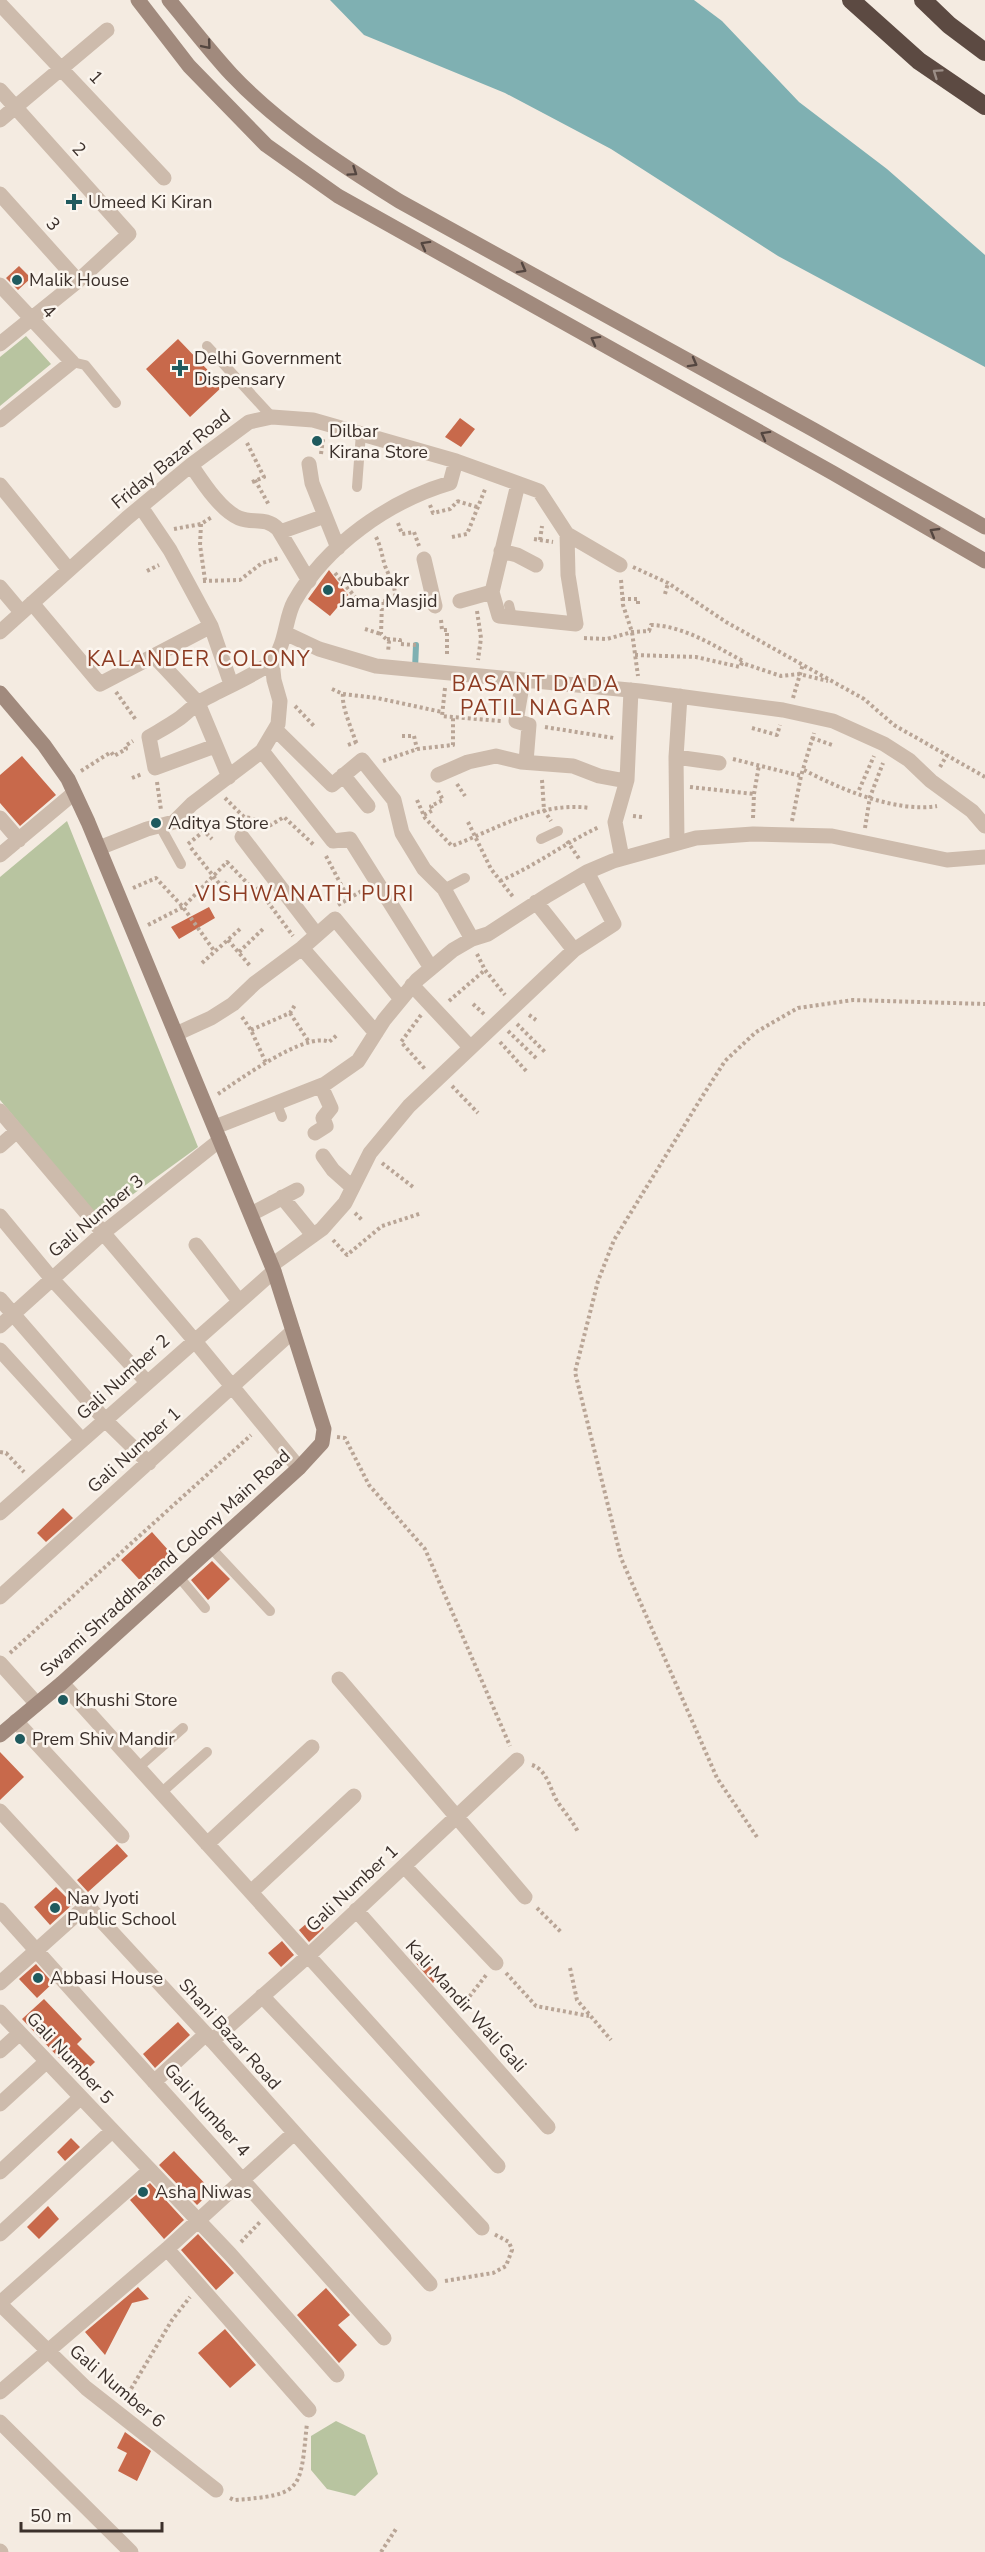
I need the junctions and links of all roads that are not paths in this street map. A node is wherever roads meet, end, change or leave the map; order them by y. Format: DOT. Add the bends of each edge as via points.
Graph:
graph roads {
  1 [pos="138,0"];
  2 [pos="169,0"];
  3 [pos="852,0"];
  4 [pos="923,0"];
  5 [pos="0,4"];
  6 [pos="107,30"];
  7 [pos="985,52"];
  8 [pos="61,69"];
  9 [pos="0,90"];
  10 [pos="985,106"];
  11 [pos="15,108"];
  12 [pos="0,120"];
  13 [pos="164,177"];
  14 [pos="0,194"];
  15 [pos="78,281"];
  16 [pos="0,285"];
  17 [pos="30,320"];
  18 [pos="0,344"];
  19 [pos="207,346"];
  20 [pos="72,362"];
  21 [pos="116,403"];
  22 [pos="272,417"];
  23 [pos="0,420"];
  24 [pos="361,433"];
  25 [pos="456,461"];
  26 [pos="309,464"];
  27 [pos="191,465"];
  28 [pos="518,484"];
  29 [pos="0,485"];
  30 [pos="357,487"];
  31 [pos="141,507"];
  32 [pos="325,516"];
  33 [pos="274,527"];
  34 [pos="985,527"];
  35 [pos="567,534"];
  36 [pos="501,551"];
  37 [pos="333,554"];
  38 [pos="424,560"];
  39 [pos="985,561"];
  40 [pos="536,565"];
  41 [pos="620,565"];
  42 [pos="69,570"];
  43 [pos="309,581"];
  44 [pos="0,587"];
  45 [pos="492,592"];
  46 [pos="467,600"];
  47 [pos="27,608"];
  48 [pos="438,609"];
  49 [pos="211,626"];
  50 [pos="0,632"];
  51 [pos="285,633"];
  52 [pos="154,656"];
  53 [pos="272,661"];
  54 [pos="523,680"];
  55 [pos="231,684"];
  56 [pos="636,691"];
  57 [pos="0,693"];
  58 [pos="680,696"];
  59 [pos="198,703"];
  60 [pos="274,729"];
  61 [pos="215,746"];
  62 [pos="262,751"];
  63 [pos="676,758"];
  64 [pos="724,761"];
  65 [pos="526,762"];
  66 [pos="343,775"];
  67 [pos="438,775"];
  68 [pos="223,781"];
  69 [pos="626,782"];
  70 [pos="71,786"];
  71 [pos="368,806"];
  72 [pos="0,818"];
  73 [pos="167,824"];
  74 [pos="985,826"];
  75 [pos="558,831"];
  76 [pos="242,837"];
  77 [pos="541,838"];
  78 [pos="19,840"];
  79 [pos="677,842"];
  80 [pos="99,848"];
  81 [pos="0,855"];
  82 [pos="985,857"];
  83 [pos="622,858"];
  84 [pos="181,864"];
  85 [pos="587,872"];
  86 [pos="465,878"];
  87 [pos="444,889"];
  88 [pos="531,906"];
  89 [pos="317,935"];
  90 [pos="472,939"];
  91 [pos="302,948"];
  92 [pos="573,950"];
  93 [pos="432,968"];
  94 [pos="412,985"];
  95 [pos="401,999"];
  96 [pos="376,1033"];
  97 [pos="176,1034"];
  98 [pos="470,1047"];
  99 [pos="321,1086"];
  100 [pos="276,1102"];
  101 [pos="0,1111"];
  102 [pos="282,1117"];
  103 [pos="17,1131"];
  104 [pos="217,1133"];
  105 [pos="315,1133"];
  106 [pos="0,1146"];
  107 [pos="323,1156"];
  108 [pos="352,1187"];
  109 [pos="297,1190"];
  110 [pos="282,1197"];
  111 [pos="251,1214"];
  112 [pos="0,1216"];
  113 [pos="318,1232"];
  114 [pos="103,1233"];
  115 [pos="196,1245"];
  116 [pos="273,1268"];
  117 [pos="52,1279"];
  118 [pos="0,1299"];
  119 [pos="239,1301"];
  120 [pos="13,1314"];
  121 [pos="0,1326"];
  122 [pos="293,1331"];
  123 [pos="194,1340"];
  124 [pos="0,1350"];
  125 [pos="147,1382"];
  126 [pos="233,1387"];
  127 [pos="105,1420"];
  128 [pos="81,1440"];
  129 [pos="149,1462"];
  130 [pos="299,1468"];
  131 [pos="0,1513"];
  132 [pos="211,1548"];
  133 [pos="179,1577"];
  134 [pos="0,1597"];
  135 [pos="205,1608"];
  136 [pos="270,1611"];
  137 [pos="4,1659"];
  138 [pos="339,1679"];
  139 [pos="62,1683"];
  140 [pos="37,1704"];
  141 [pos="16,1721"];
  142 [pos="183,1728"];
  143 [pos="0,1735"];
  144 [pos="312,1747"];
  145 [pos="207,1752"];
  146 [pos="517,1760"];
  147 [pos="138,1767"];
  148 [pos="162,1792"];
  149 [pos="354,1796"];
  150 [pos="0,1811"];
  151 [pos="456,1816"];
  152 [pos="122,1836"];
  153 [pos="207,1844"];
  154 [pos="404,1866"];
  155 [pos="251,1892"];
  156 [pos="525,1896"];
  157 [pos="86,1906"];
  158 [pos="0,1910"];
  159 [pos="356,1910"];
  160 [pos="36,1951"];
  161 [pos="308,1956"];
  162 [pos="496,1963"];
  163 [pos="0,1983"];
  164 [pos="262,1996"];
  165 [pos="0,2012"];
  166 [pos="20,2032"];
  167 [pos="209,2038"];
  168 [pos="0,2051"];
  169 [pos="46,2062"];
  170 [pos="154,2082"];
  171 [pos="80,2098"];
  172 [pos="0,2104"];
  173 [pos="548,2127"];
  174 [pos="112,2131"];
  175 [pos="294,2133"];
  176 [pos="498,2166"];
  177 [pos="150,2170"];
  178 [pos="0,2172"];
  179 [pos="243,2178"];
  180 [pos="199,2220"];
  181 [pos="482,2228"];
  182 [pos="0,2234"];
  183 [pos="167,2249"];
  184 [pos="430,2284"];
  185 [pos="0,2303"];
  186 [pos="384,2338"];
  187 [pos="46,2351"];
  188 [pos="338,2374"];
  189 [pos="0,2392"];
  190 [pos="309,2410"];
  191 [pos="0,2422"];
  192 [pos="216,2490"];
  193 [pos="122,2549"];
  39 -- 1 [label="main road, one-way" via="338,196 266,145 189,66"];
  2 -- 34 [label="main road, one-way" via="232,75 290,127 358,175"];
  10 -- 3 [label="highway, one-way" via="919,61"];
  4 -- 7 [label="highway"];
  5 -- 8 [label="street, 1"];
  6 -- 8 [label="street"];
  8 -- 11 [label="street"];
  8 -- 13 [label="street, 1"];
  9 -- 11 [label="street, 2"];
  11 -- 12 [label="street"];
  11 -- 15 [label="street, 2" via="129,234"];
  14 -- 15 [label="street, 3"];
  15 -- 17 [label="street"];
  16 -- 17 [label="street, 4"];
  17 -- 18 [label="street"];
  17 -- 20 [label="street, 4"];
  19 -- 22 [label="lane"];
  20 -- 21 [label="lane" via="84,365"];
  20 -- 23 [label="street"];
  22 -- 24 [label="street, Friday Bazar Road" via="314,420"];
  22 -- 27 [label="street, Friday Bazar Road" via="249,422"];
  24 -- 25 [label="street, Friday Bazar Road"];
  24 -- 30 [label="lane"];
  25 -- 28 [label="street, Friday Bazar Road"];
  25 -- 37 [label="street" via="450,483 424,490 392,508"];
  26 -- 32 [label="street"];
  27 -- 31 [label="street, Friday Bazar Road"];
  27 -- 33 [label="street" via="214,498 238,518"];
  28 -- 35 [label="street, Friday Bazar Road" via="539,491"];
  28 -- 36 [label="street"];
  29 -- 42 [label="street"];
  31 -- 42 [label="street, Friday Bazar Road"];
  31 -- 49 [label="street"];
  32 -- 33 [label="street"];
  32 -- 37 [label="street"];
  33 -- 43 [label="street"];
  35 -- 41 [label="street"];
  35 -- 45 [label="street" via="568,575 576,624 511,611 499,616"];
  36 -- 40 [label="street"];
  36 -- 45 [label="street"];
  37 -- 43 [label="street"];
  38 -- 48 [label="street"];
  42 -- 47 [label="street, Friday Bazar Road"];
  43 -- 51 [label="street" via="293,603"];
  44 -- 47 [label="street"];
  45 -- 46 [label="street"];
  47 -- 50 [label="street, Friday Bazar Road"];
  47 -- 52 [label="street" via="100,684"];
  49 -- 52 [label="street"];
  49 -- 55 [label="street"];
  51 -- 53 [label="street"];
  51 -- 54 [label="street" via="363,663"];
  52 -- 59 [label="street"];
  53 -- 55 [label="street"];
  53 -- 60 [label="street" via="280,703"];
  54 -- 56 [label="street"];
  54 -- 65 [label="street"];
  55 -- 59 [label="street"];
  56 -- 58 [label="street"];
  56 -- 69 [label="street"];
  57 -- 70 [label="main road" via="44,745"];
  58 -- 63 [label="street"];
  58 -- 74 [label="street" via="833,721 909,760"];
  59 -- 61 [label="street"];
  59 -- 61 [label="street" via="148,737 155,768"];
  60 -- 62 [label="street"];
  60 -- 66 [label="street" via="332,785"];
  61 -- 68 [label="street"];
  62 -- 68 [label="street"];
  62 -- 93 [label="street" via="326,843 350,838"];
  63 -- 64 [label="street"];
  63 -- 79 [label="street"];
  65 -- 67 [label="street" via="496,756 468,762"];
  65 -- 69 [label="street" via="573,766"];
  66 -- 71 [label="street"];
  66 -- 87 [label="street" via="362,760 394,800 402,833 424,868"];
  68 -- 73 [label="street"];
  69 -- 83 [label="street" via="615,822"];
  70 -- 78 [label="street"];
  70 -- 80 [label="main road"];
  72 -- 78 [label="street"];
  73 -- 80 [label="street"];
  73 -- 84 [label="lane"];
  75 -- 77 [label="lane"];
  76 -- 89 [label="street"];
  78 -- 81 [label="street"];
  79 -- 82 [label="street, Gali Number 3" via="753,834 832,836 940,860"];
  79 -- 83 [label="street, Gali Number 3"];
  80 -- 97 [label="main road"];
  83 -- 85 [label="street, Gali Number 3"];
  85 -- 88 [label="street, Gali Number 3"];
  85 -- 92 [label="street, Gali Number 2" via="614,924"];
  86 -- 87 [label="lane"];
  87 -- 90 [label="street"];
  88 -- 90 [label="street, Gali Number 3" via="488,934"];
  88 -- 92 [label="street"];
  89 -- 91 [label="street"];
  89 -- 95 [label="street" via="335,919"];
  90 -- 93 [label="street, Gali Number 3"];
  91 -- 96 [label="street"];
  91 -- 97 [label="street" via="233,1004"];
  92 -- 98 [label="street, Gali Number 2"];
  93 -- 94 [label="street, Gali Number 3"];
  94 -- 95 [label="street, Gali Number 3"];
  94 -- 98 [label="street"];
  95 -- 96 [label="street, Gali Number 3"];
  96 -- 99 [label="street, Gali Number 3" via="358,1061"];
  97 -- 104 [label="main road"];
  98 -- 108 [label="street, Gali Number 2" via="399,1117 370,1153"];
  99 -- 100 [label="street, Gali Number 3"];
  99 -- 105 [label="street" via="331,1108 324,1114 326,1126"];
  100 -- 102 [label="lane"];
  100 -- 104 [label="street, Gali Number 3"];
  101 -- 103 [label="street"];
  103 -- 106 [label="street"];
  103 -- 114 [label="street"];
  104 -- 111 [label="main road"];
  104 -- 114 [label="street, Gali Number 3"];
  107 -- 108 [label="street"];
  108 -- 113 [label="street, Gali Number 2" via="345,1203"];
  109 -- 110 [label="street"];
  110 -- 111 [label="street"];
  110 -- 113 [label="street"];
  111 -- 116 [label="main road"];
  112 -- 117 [label="street"];
  113 -- 116 [label="street, Gali Number 2"];
  114 -- 117 [label="street, Gali Number 3"];
  114 -- 123 [label="street"];
  115 -- 119 [label="street"];
  116 -- 119 [label="street, Gali Number 2"];
  116 -- 122 [label="main road"];
  117 -- 120 [label="street, Gali Number 3"];
  117 -- 125 [label="street"];
  118 -- 120 [label="street"];
  119 -- 123 [label="street, Gali Number 2"];
  120 -- 121 [label="street, Gali Number 3"];
  120 -- 127 [label="street"];
  122 -- 126 [label="street, Gali Number 1"];
  122 -- 130 [label="main road, Swami Shraddhanand Colony Main Road" via="324,1437 317,1451"];
  123 -- 125 [label="street, Gali Number 2"];
  123 -- 126 [label="street"];
  124 -- 128 [label="street"];
  125 -- 127 [label="street, Gali Number 2"];
  126 -- 129 [label="street, Gali Number 1"];
  126 -- 130 [label="street"];
  127 -- 128 [label="street, Gali Number 2"];
  127 -- 129 [label="street"];
  128 -- 131 [label="street, Gali Number 2"];
  129 -- 134 [label="street, Gali Number 1"];
  130 -- 132 [label="main road, Swami Shraddhanand Colony Main Road"];
  132 -- 133 [label="main road, Swami Shraddhanand Colony Main Road"];
  132 -- 136 [label="lane"];
  133 -- 135 [label="lane"];
  133 -- 139 [label="main road, Swami Shraddhanand Colony Main Road"];
  137 -- 140 [label="street"];
  138 -- 151 [label="street"];
  139 -- 140 [label="main road, Swami Shraddhanand Colony Main Road"];
  139 -- 147 [label="street"];
  140 -- 141 [label="main road, Swami Shraddhanand Colony Main Road"];
  141 -- 143 [label="main road, Swami Shraddhanand Colony Main Road"];
  141 -- 152 [label="street"];
  142 -- 147 [label="lane"];
  144 -- 153 [label="street"];
  145 -- 148 [label="lane"];
  146 -- 151 [label="street, Gali Number 1"];
  147 -- 148 [label="street"];
  148 -- 153 [label="street"];
  149 -- 155 [label="street"];
  150 -- 157 [label="street, Shani Bazar Road"];
  151 -- 154 [label="street, Gali Number 1"];
  151 -- 156 [label="street"];
  153 -- 155 [label="street"];
  154 -- 159 [label="street, Gali Number 1"];
  154 -- 162 [label="street"];
  155 -- 161 [label="street"];
  157 -- 160 [label="street"];
  157 -- 167 [label="street, Shani Bazar Road"];
  158 -- 160 [label="street, Gali Number 4"];
  159 -- 161 [label="street, Gali Number 1"];
  159 -- 173 [label="street, Kali Mandir Wali Gali"];
  160 -- 163 [label="street"];
  160 -- 170 [label="street, Gali Number 4"];
  161 -- 164 [label="street, Gali Number 1"];
  161 -- 176 [label="street"];
  164 -- 167 [label="street, Gali Number 1"];
  164 -- 181 [label="street"];
  165 -- 166 [label="street, Gali Number 5"];
  166 -- 168 [label="street"];
  166 -- 169 [label="street, Gali Number 5"];
  167 -- 170 [label="street, Gali Number 1"];
  167 -- 175 [label="street, Shani Bazar Road"];
  169 -- 171 [label="street, Gali Number 5"];
  169 -- 172 [label="street"];
  170 -- 179 [label="street, Gali Number 4"];
  171 -- 174 [label="street, Gali Number 5"];
  171 -- 178 [label="street"];
  174 -- 177 [label="street, Gali Number 5"];
  174 -- 182 [label="street, Gali Number 5"];
  175 -- 179 [label="street"];
  175 -- 184 [label="street, Shani Bazar Road"];
  177 -- 180 [label="street, Gali Number 5"];
  177 -- 185 [label="street"];
  179 -- 180 [label="street"];
  179 -- 186 [label="street, Gali Number 4"];
  180 -- 183 [label="street"];
  180 -- 188 [label="street, Gali Number 5"];
  183 -- 187 [label="street"];
  183 -- 190 [label="street"];
  185 -- 187 [label="street, Gali Number 6"];
  187 -- 189 [label="street"];
  187 -- 192 [label="street, Gali Number 6" via="86,2388"];
  191 -- 193 [label="street"];
}
